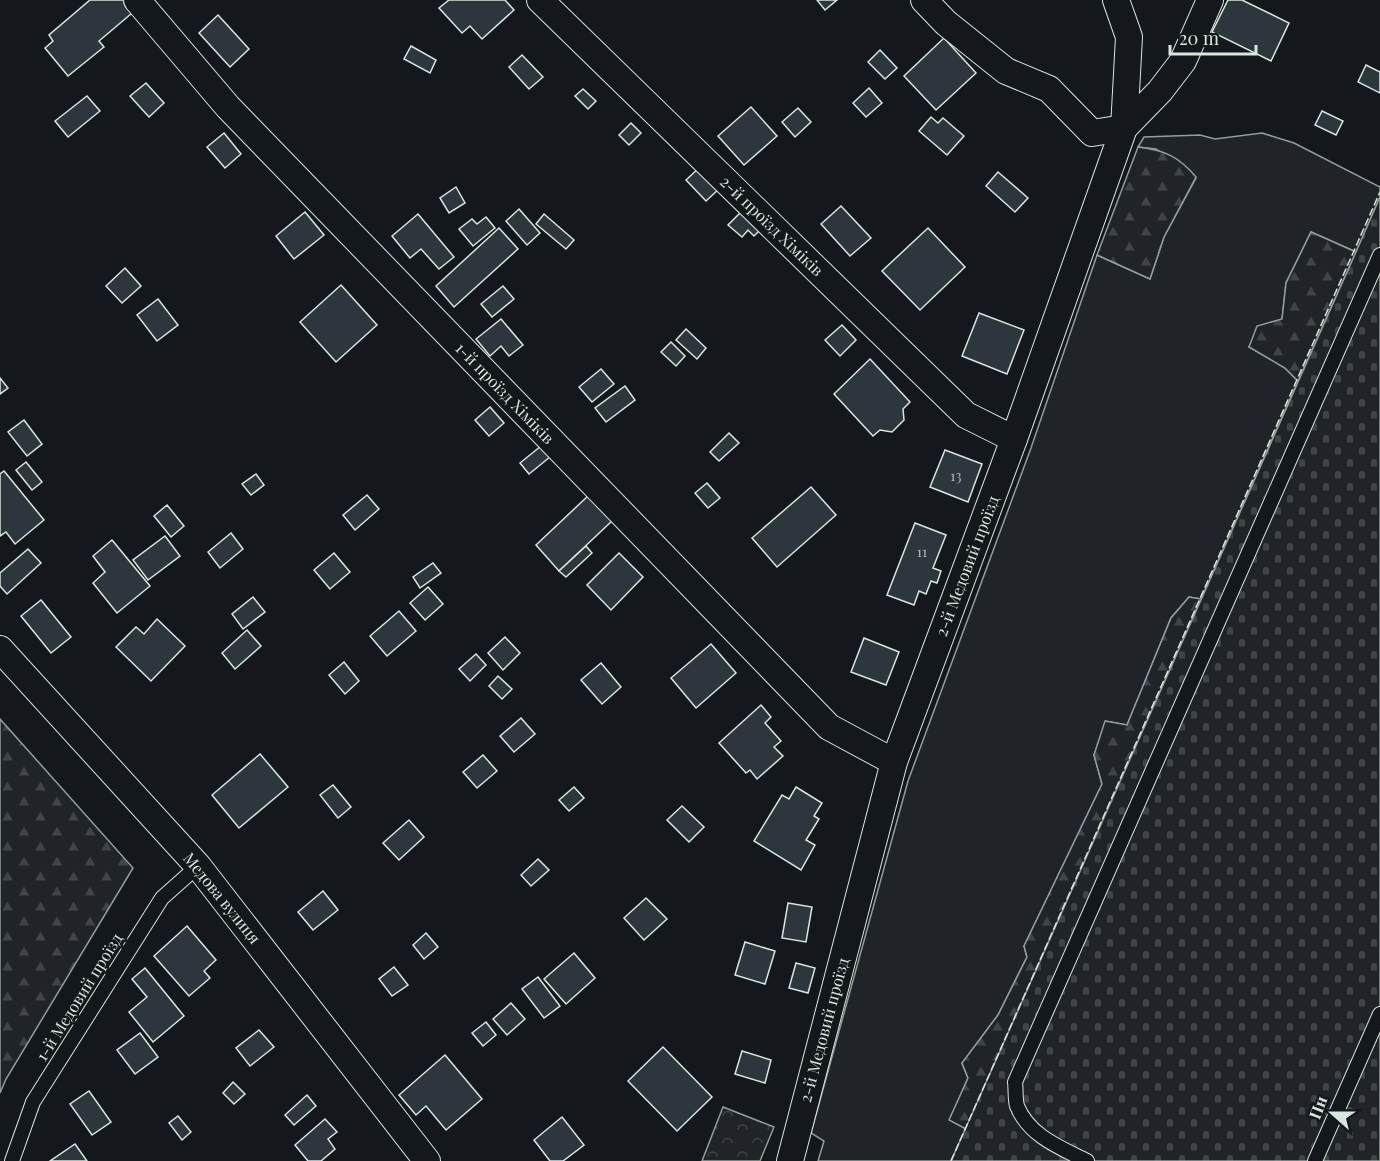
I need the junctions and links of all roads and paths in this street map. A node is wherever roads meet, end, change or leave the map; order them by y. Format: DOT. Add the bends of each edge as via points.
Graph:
graph roads {
  1 [pos="137,0"];
  2 [pos="540,0"];
  3 [pos="924,0"];
  4 [pos="1116,0"];
  5 [pos="1210,0"];
  6 [pos="1124,128"];
  7 [pos="1380,255"];
  8 [pos="1014,439"];
  9 [pos="0,649"];
  10 [pos="894,762"];
  11 [pos="198,867"];
  12 [pos="1380,1014"];
  13 [pos="12,1161"];
  14 [pos="427,1161"];
  15 [pos="790,1161"];
  16 [pos="1088,1161"];
  17 [pos="1315,1161"];
  1 -- 10 [label="street, 1-й проїзд Хіміків" via="228,107 829,727"];
  2 -- 8 [label="street, 2-й проїзд Хіміків" via="966,415"];
  3 -- 6 [label="street" via="1006,71 1049,88 1092,133"];
  4 -- 6 [label="street" via="1129,37"];
  5 -- 6 [label="street, 2-й Медовий проїзд" via="1183,61"];
  6 -- 8 [label="street, 2-й Медовий проїзд"];
  7 -- 16 [label="lane" via="1015,1082 1017,1104 1038,1134"];
  8 -- 10 [label="street, 2-й Медовий проїзд"];
  9 -- 11 [label="street, Медова вулиця"];
  10 -- 15 [label="street, 2-й Медовий проїзд"];
  11 -- 13 [label="lane, 1-й Медовий проїзд" via="162,898 149,917 33,1102"];
  11 -- 14 [label="street, Медова вулиця"];
  12 -- 17 [label="lane"];
}
